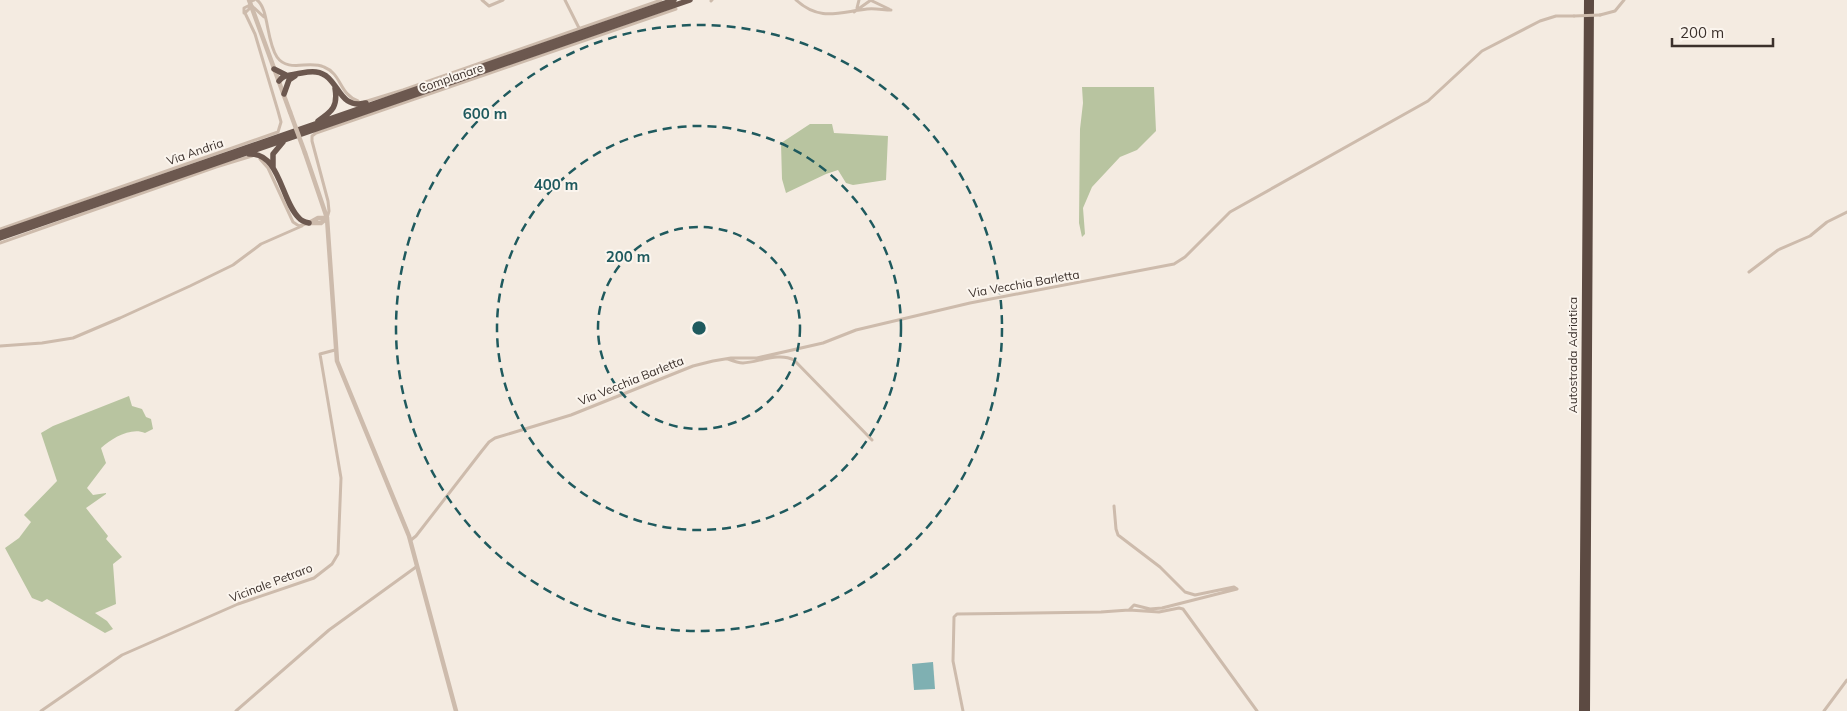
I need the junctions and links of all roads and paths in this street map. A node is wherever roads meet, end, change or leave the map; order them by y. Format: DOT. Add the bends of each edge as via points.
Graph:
graph roads {
  1 [pos="245,0"];
  2 [pos="482,0"];
  3 [pos="503,0"];
  4 [pos="565,0"];
  5 [pos="661,0"];
  6 [pos="674,0"];
  7 [pos="690,0"];
  8 [pos="796,0"];
  9 [pos="859,0"];
  10 [pos="870,0"];
  11 [pos="1587,0"];
  12 [pos="1591,0"];
  13 [pos="1624,0"];
  14 [pos="255,1"];
  15 [pos="244,8"];
  16 [pos="676,9"];
  17 [pos="868,9"];
  18 [pos="260,12"];
  19 [pos="854,12"];
  20 [pos="245,13"];
  21 [pos="255,17"];
  22 [pos="265,19"];
  23 [pos="579,28"];
  24 [pos="274,69"];
  25 [pos="287,78"];
  26 [pos="279,81"];
  27 [pos="335,86"];
  28 [pos="284,94"];
  29 [pos="392,98"];
  30 [pos="310,126"];
  31 [pos="300,134"];
  32 [pos="228,159"];
  33 [pos="274,169"];
  34 [pos="324,207"];
  35 [pos="1847,212"];
  36 [pos="327,218"];
  37 [pos="319,220"];
  38 [pos="310,223"];
  39 [pos="302,226"];
  40 [pos="0,229"];
  41 [pos="329,229"];
  42 [pos="0,233"];
  43 [pos="0,238"];
  44 [pos="0,243"];
  45 [pos="1748,272"];
  46 [pos="0,346"];
  47 [pos="335,350"];
  48 [pos="725,358"];
  49 [pos="872,440"];
  50 [pos="1114,506"];
  51 [pos="411,540"];
  52 [pos="416,567"];
  53 [pos="1129,610"];
  54 [pos="1847,680"];
  55 [pos="41,711"];
  56 [pos="236,711"];
  57 [pos="456,711"];
  58 [pos="963,711"];
  59 [pos="1257,711"];
  60 [pos="1582,711"];
  61 [pos="1587,711"];
  62 [pos="1824,711"];
  1 -- 15 [label="street"];
  2 -- 3 [label="street" via="489,6"];
  4 -- 23 [label="street"];
  5 -- 23 [label="street, Complanare"];
  6 -- 29 [label="highway"];
  7 -- 31 [label="highway"];
  8 -- 19 [label="street" via="811,11 823,14"];
  9 -- 19 [label="street"];
  10 -- 17 [label="street"];
  10 -- 17 [label="street" via="891,10"];
  10 -- 19 [label="street"];
  11 -- 60 [label="highway, Autostrada Adriatica"];
  12 -- 61 [label="highway, Autostrada Adriatica"];
  13 -- 48 [label="street, Via Vecchia Barletta, bridge" via="1615,11 1600,15 1556,16 1540,21 1482,51 1428,101 1230,212 1174,264 970,303 843,335 823,344 757,358"];
  14 -- 15 [label="street"];
  14 -- 18 [label="street, Complanare"];
  14 -- 20 [label="street"];
  14 -- 21 [label="street"];
  14 -- 22 [label="street, Complanare" via="264,9"];
  15 -- 20 [label="street"];
  16 -- 36 [label="street, Complanare" via="316,133 312,141 328,201"];
  17 -- 19 [label="street"];
  18 -- 21 [label="street"];
  18 -- 22 [label="street, Complanare"];
  20 -- 40 [label="street, Via Andria" via="255,34 278,111 281,122 278,132"];
  21 -- 24 [label="street"];
  22 -- 23 [label="street, Complanare" via="270,44 278,60 289,66 316,64 327,68 346,95 360,102"];
  24 -- 25 [label="highway"];
  24 -- 26 [label="street"];
  25 -- 26 [label="highway"];
  25 -- 27 [label="highway" via="308,71 318,72"];
  25 -- 28 [label="highway"];
  26 -- 28 [label="street"];
  27 -- 29 [label="highway" via="348,102 356,105"];
  27 -- 30 [label="highway" via="335,106"];
  28 -- 34 [label="street, bridge"];
  29 -- 30 [label="highway"];
  30 -- 42 [label="highway"];
  31 -- 32 [label="highway"];
  31 -- 33 [label="highway" via="278,146 273,154"];
  32 -- 33 [label="highway" via="256,154 266,159"];
  32 -- 43 [label="highway"];
  33 -- 38 [label="highway" via="293,211 298,218"];
  34 -- 36 [label="street"];
  34 -- 37 [label="street"];
  35 -- 45 [label="street" via="1810,236 1778,250"];
  36 -- 37 [label="street"];
  36 -- 41 [label="street"];
  37 -- 38 [label="street"];
  37 -- 41 [label="street"];
  38 -- 39 [label="street"];
  39 -- 44 [label="street, Via Andria" via="294,222 263,161 251,156"];
  39 -- 46 [label="street" via="261,244 233,264 190,286 73,338"];
  41 -- 47 [label="street"];
  47 -- 51 [label="street" via="341,372"];
  47 -- 55 [label="street, Vicinale Petraro" via="320,354 341,478 338,554 332,564 314,578 238,604 122,655"];
  48 -- 49 [label="street" via="741,363 790,357"];
  48 -- 51 [label="street, Via Vecchia Barletta" via="693,366 571,415 495,438"];
  50 -- 53 [label="street" via="1118,535 1160,567 1185,592 1195,595 1237,588 1157,609 1134,606"];
  51 -- 52 [label="street"];
  52 -- 56 [label="street" via="329,630"];
  52 -- 57 [label="street"];
  53 -- 58 [label="street" via="957,614 954,617 953,661"];
  53 -- 59 [label="street" via="1159,612 1184,609"];
  54 -- 62 [label="street"];
}
